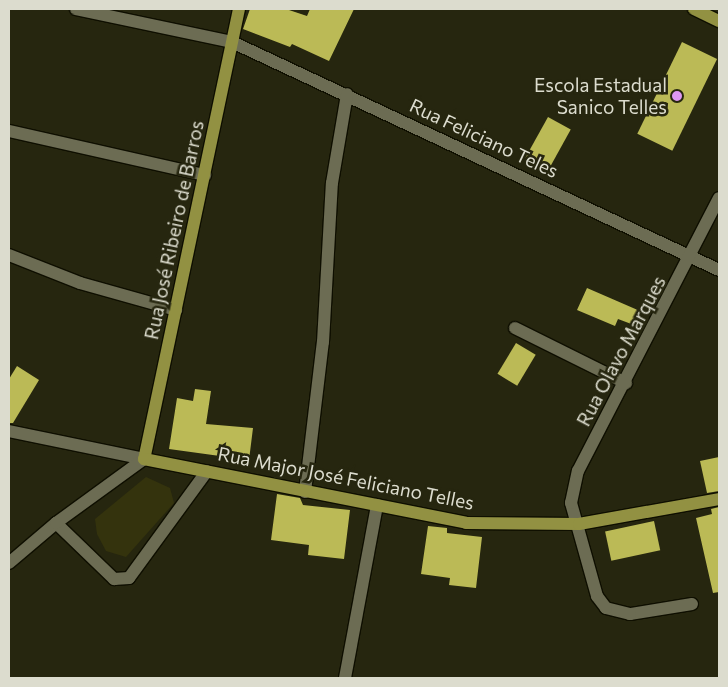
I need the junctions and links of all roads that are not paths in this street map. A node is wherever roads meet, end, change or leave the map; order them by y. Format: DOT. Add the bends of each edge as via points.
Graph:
graph roads {
  1 [pos="76,9"];
  2 [pos="239,9"];
  3 [pos="694,9"];
  4 [pos="719,21"];
  5 [pos="232,42"];
  6 [pos="346,94"];
  7 [pos="9,131"];
  8 [pos="205,175"];
  9 [pos="719,198"];
  10 [pos="9,255"];
  11 [pos="692,256"];
  12 [pos="719,270"];
  13 [pos="176,310"];
  14 [pos="514,328"];
  15 [pos="626,383"];
  16 [pos="9,431"];
  17 [pos="144,459"];
  18 [pos="207,471"];
  19 [pos="305,492"];
  20 [pos="719,499"];
  21 [pos="377,505"];
  22 [pos="56,523"];
  23 [pos="580,524"];
  24 [pos="9,563"];
  25 [pos="692,604"];
  26 [pos="345,678"];
  1 -- 5 [label="street, Rua Feliciano Teles"];
  2 -- 5 [label="main road, Rua José Ribeiro de Barros"];
  3 -- 4 [label="main road"];
  5 -- 6 [label="street, Rua Feliciano Teles"];
  5 -- 8 [label="main road, Rua José Ribeiro de Barros"];
  6 -- 11 [label="street, Rua Feliciano Teles"];
  6 -- 19 [label="street" via="332,183 323,342"];
  7 -- 8 [label="street"];
  8 -- 13 [label="main road, Rua José Ribeiro de Barros"];
  9 -- 11 [label="street, Rua Olavo Marques"];
  10 -- 13 [label="street" via="80,283"];
  11 -- 12 [label="street, Rua Feliciano Teles"];
  11 -- 15 [label="street, Rua Olavo Marques"];
  13 -- 17 [label="main road, Rua José Ribeiro de Barros"];
  14 -- 15 [label="street"];
  15 -- 23 [label="street, Rua Olavo Marques" via="578,471 571,503"];
  16 -- 17 [label="street"];
  17 -- 18 [label="main road, Rua Major José Feliciano Telles"];
  17 -- 22 [label="street"];
  18 -- 19 [label="main road, Rua Major José Feliciano Telles"];
  18 -- 22 [label="street" via="129,578 114,579"];
  19 -- 21 [label="main road, Rua Major José Feliciano Telles"];
  20 -- 23 [label="main road, Rua Major José Feliciano Telles"];
  21 -- 23 [label="main road, Rua Major José Feliciano Telles" via="466,523"];
  21 -- 26 [label="street"];
  22 -- 24 [label="street"];
  23 -- 25 [label="street, Rua Olavo Marques" via="596,596 606,608 630,614"];
}
